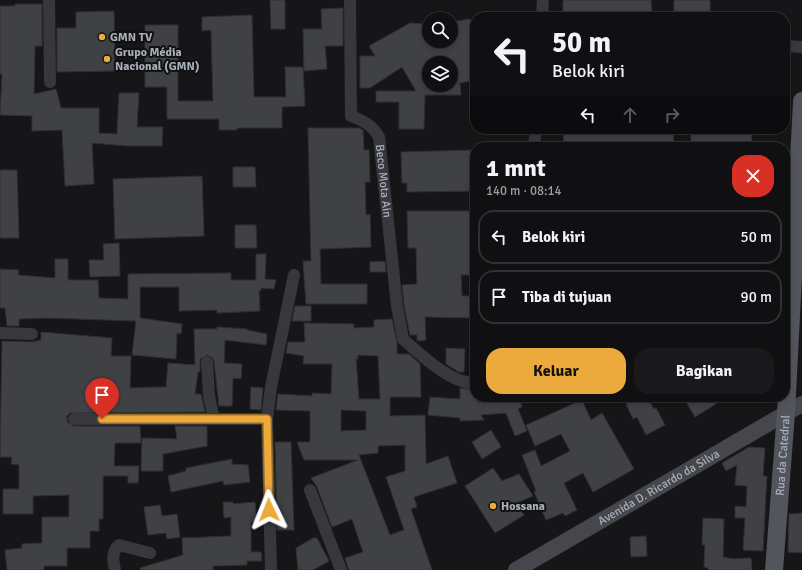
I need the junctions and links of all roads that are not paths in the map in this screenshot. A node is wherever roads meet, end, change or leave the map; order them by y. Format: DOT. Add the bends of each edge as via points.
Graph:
graph roads {
  1 [pos="49,0"];
  2 [pos="350,0"];
  3 [pos="543,0"];
  4 [pos="542,12"];
  5 [pos="790,46"];
  6 [pos="802,47"];
  7 [pos="50,82"];
  8 [pos="802,101"];
  9 [pos="294,275"];
  10 [pos="793,285"];
  11 [pos="0,333"];
  12 [pos="32,334"];
  13 [pos="790,340"];
  14 [pos="207,362"];
  15 [pos="470,383"];
  16 [pos="787,402"];
  17 [pos="802,404"];
  18 [pos="786,413"];
  19 [pos="74,419"];
  20 [pos="214,419"];
  21 [pos="267,419"];
  22 [pos="310,490"];
  23 [pos="150,553"];
  24 [pos="115,570"];
  25 [pos="271,570"];
  26 [pos="341,570"];
  27 [pos="516,570"];
  28 [pos="774,570"];
  1 -- 7 [label="street"];
  2 -- 15 [label="street, Beco Mota Ain" via="351,116 367,122 379,137 397,306 403,339 429,361"];
  3 -- 4 [label="street"];
  5 -- 6 [label="street"];
  8 -- 10 [label="main road, Rua da Catedral"];
  9 -- 21 [label="street"];
  10 -- 13 [label="main road, Rua da Catedral"];
  11 -- 12 [label="street"];
  14 -- 20 [label="street" via="209,396"];
  16 -- 18 [label="main road, Rua da Catedral"];
  17 -- 18 [label="main road, Avenida D. Ricardo da Silva"];
  18 -- 27 [label="main road, Avenida D. Ricardo da Silva"];
  18 -- 28 [label="main road, Rua da Catedral"];
  19 -- 20 [label="street"];
  20 -- 21 [label="street"];
  21 -- 25 [label="street"];
  22 -- 26 [label="street"];
  23 -- 24 [label="street" via="119,545 113,556"];
}
